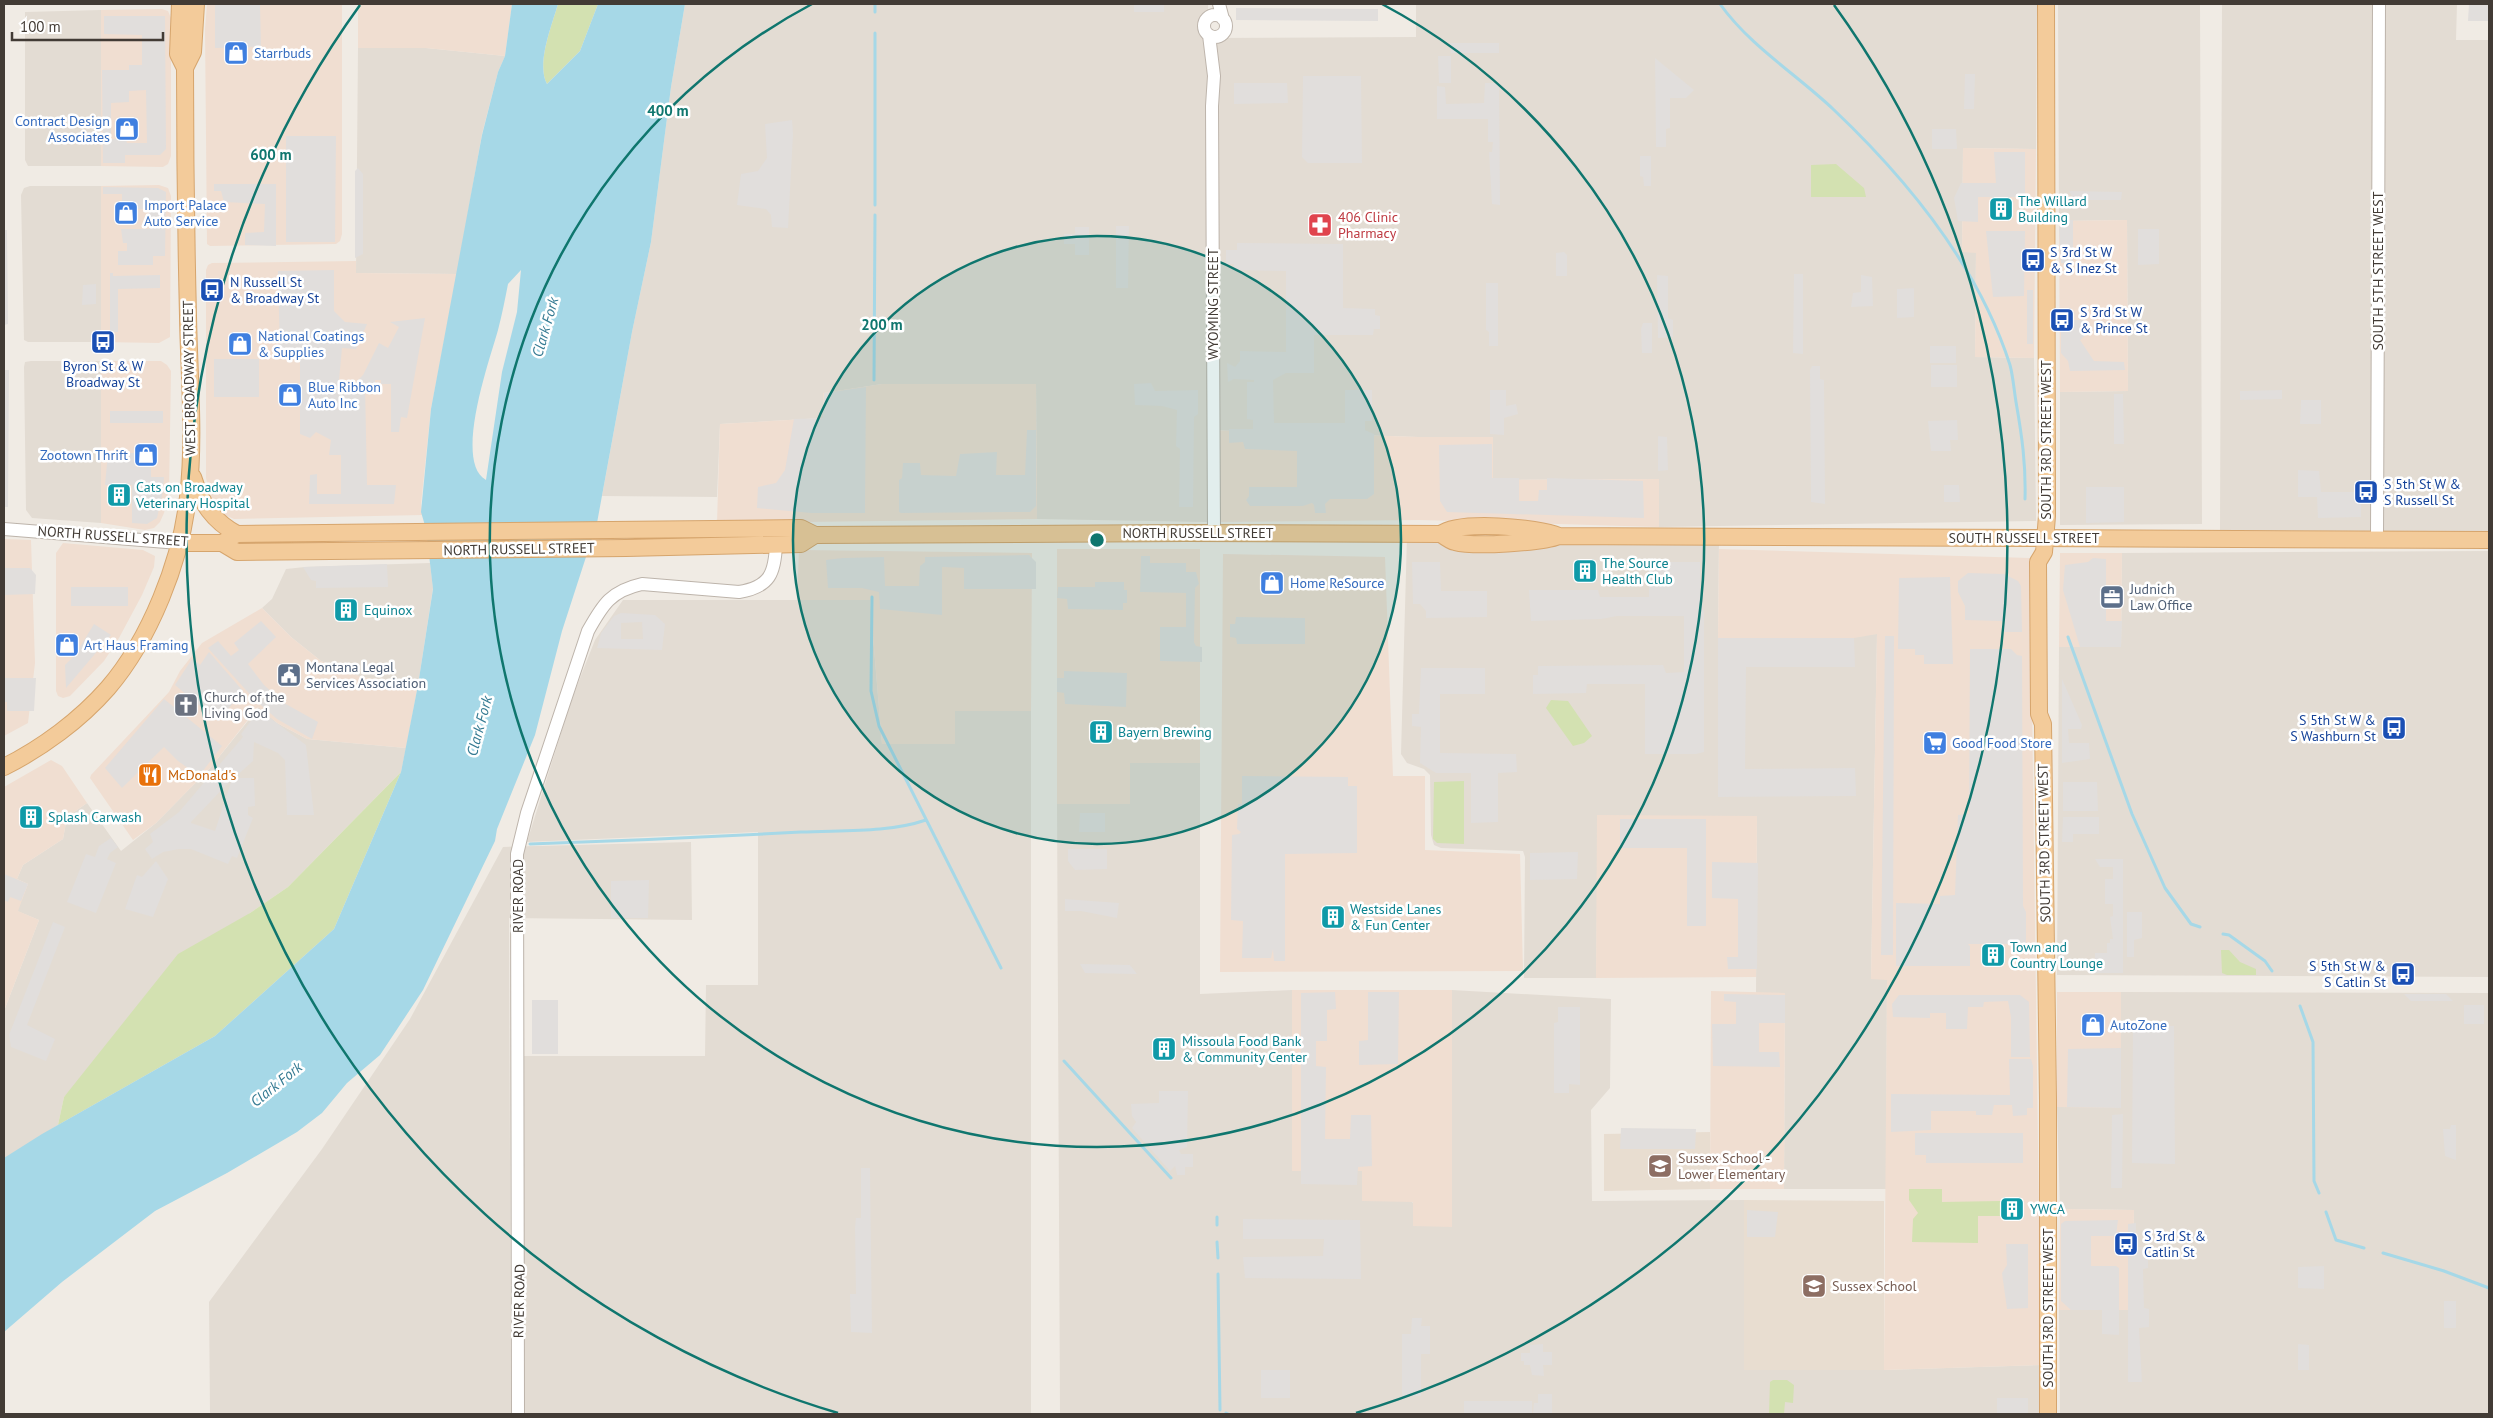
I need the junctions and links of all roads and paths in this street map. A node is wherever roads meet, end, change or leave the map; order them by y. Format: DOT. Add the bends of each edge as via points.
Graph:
graph roads {
  1 [pos="180,4"];
  2 [pos="196,4"];
  3 [pos="1212,4"];
  4 [pos="1220,4"];
  5 [pos="2046,4"];
  6 [pos="2379,4"];
  7 [pos="1223,18"];
  8 [pos="1208,19"];
  9 [pos="1222,34"];
  10 [pos="1209,35"];
  11 [pos="185,68"];
  12 [pos="1214,76"];
  13 [pos="190,466"];
  14 [pos="4,529"];
  15 [pos="1214,533"];
  16 [pos="237,534"];
  17 [pos="815,535"];
  18 [pos="1436,535"];
  19 [pos="1559,536"];
  20 [pos="2377,539"];
  21 [pos="2489,540"];
  22 [pos="179,543"];
  23 [pos="222,543"];
  24 [pos="776,544"];
  25 [pos="2044,545"];
  26 [pos="4,767"];
  27 [pos="518,1414"];
  28 [pos="2048,1414"];
  1 -- 11 [label="main road, WEST BROADWAY STREET" via="178,54"];
  2 -- 11 [label="main road, WEST BROADWAY STREET" via="193,52"];
  3 -- 8 [label="street"];
  4 -- 7 [label="street"];
  5 -- 25 [label="main road, SOUTH 3RD STREET WEST" via="2047,516"];
  6 -- 20 [label="street, SOUTH 5TH STREET WEST"];
  7 -- 8 [label="street" via="1214,16"];
  7 -- 9 [label="street" via="1226,28"];
  8 -- 10 [label="street" via="1205,29"];
  9 -- 10 [label="street" via="1216,37"];
  9 -- 12 [label="street, WYOMING STREET"];
  10 -- 12 [label="street, WYOMING STREET"];
  11 -- 13 [label="main road, WEST BROADWAY STREET"];
  12 -- 15 [label="street, WYOMING STREET"];
  13 -- 16 [label="main road" via="208,512"];
  13 -- 22 [label="main road, WEST BROADWAY STREET" via="185,520"];
  14 -- 22 [label="street, NORTH RUSSELL STREET"];
  15 -- 17 [label="main road, NORTH RUSSELL STREET"];
  15 -- 18 [label="main road, NORTH RUSSELL STREET"];
  16 -- 17 [label="main road, NORTH RUSSELL STREET" via="801,528"];
  16 -- 23 [label="main road"];
  17 -- 24 [label="main road, NORTH RUSSELL STREET" via="801,544"];
  18 -- 19 [label="main road, SOUTH RUSSELL STREET" via="1455,542 1547,541"];
  18 -- 19 [label="main road, SOUTH RUSSELL STREET" via="1455,527 1471,527 1533,528"];
  19 -- 25 [label="main road, SOUTH RUSSELL STREET"];
  20 -- 21 [label="main road, SOUTH RUSSELL STREET"];
  20 -- 25 [label="main road, SOUTH RUSSELL STREET"];
  22 -- 23 [label="main road, NORTH RUSSELL STREET"];
  22 -- 26 [label="main road, WEST BROADWAY STREET" via="172,570 152,616 138,644 108,687 71,722"];
  23 -- 24 [label="main road, NORTH RUSSELL STREET" via="237,552"];
  24 -- 27 [label="street, RIVER ROAD" via="774,568 767,581 753,590 739,592 642,584 612,595 588,630 527,813 517,854"];
  25 -- 28 [label="main road, SOUTH 3RD STREET WEST" via="2038,562 2048,1100"];
}
